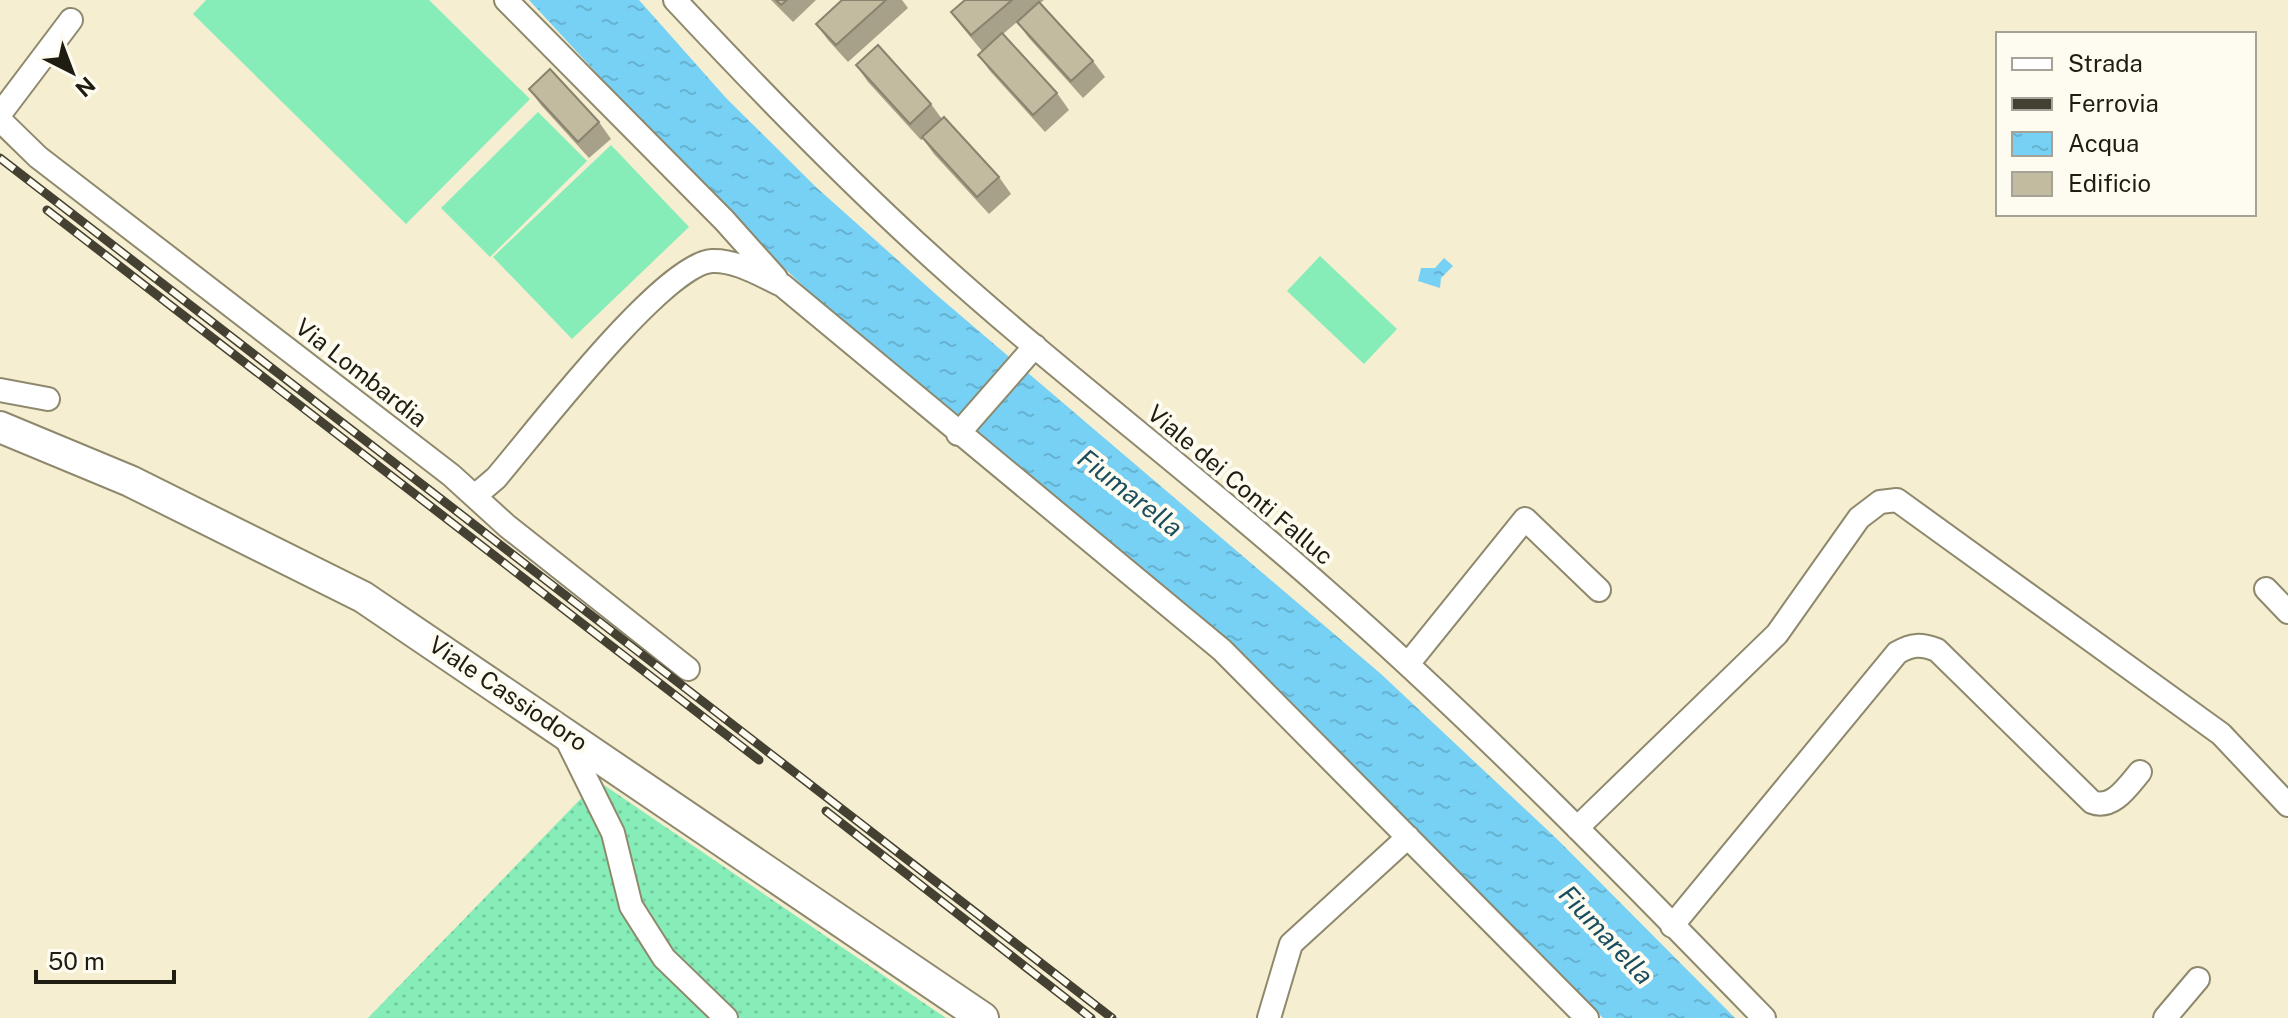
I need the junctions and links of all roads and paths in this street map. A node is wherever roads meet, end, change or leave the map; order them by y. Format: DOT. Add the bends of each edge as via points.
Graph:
graph roads {
  1 [pos="506,0"];
  2 [pos="675,0"];
  3 [pos="71,20"];
  4 [pos="0,117"];
  5 [pos="782,285"];
  6 [pos="1028,354"];
  7 [pos="0,390"];
  8 [pos="48,399"];
  9 [pos="0,427"];
  10 [pos="961,431"];
  11 [pos="476,495"];
  12 [pos="2266,589"];
  13 [pos="1599,590"];
  14 [pos="2288,612"];
  15 [pos="1408,664"];
  16 [pos="688,669"];
  17 [pos="562,729"];
  18 [pos="2140,772"];
  19 [pos="2288,805"];
  20 [pos="1577,828"];
  21 [pos="1408,837"];
  22 [pos="1672,926"];
  23 [pos="2198,979"];
  24 [pos="726,1018"];
  25 [pos="983,1018"];
  26 [pos="1269,1018"];
  27 [pos="1587,1018"];
  28 [pos="1764,1018"];
  29 [pos="2165,1018"];
  1 -- 5 [label="street"];
  2 -- 6 [label="street, Viale dei Conti Falluc" via="835,167"];
  3 -- 4 [label="street, Via Lombardia"];
  4 -- 11 [label="street, Via Lombardia" via="38,157"];
  5 -- 10 [label="street"];
  5 -- 11 [label="street" via="732,263 710,261 688,269 608,347"];
  6 -- 10 [label="street"];
  6 -- 15 [label="street, Viale dei Conti Falluc" via="1321,586"];
  7 -- 8 [label="street"];
  9 -- 17 [label="main road, Viale Cassiodoro" via="130,481 330,579"];
  10 -- 21 [label="street" via="1222,650"];
  11 -- 16 [label="street, Via Lombardia" via="507,526"];
  12 -- 14 [label="street"];
  13 -- 15 [label="street" via="1525,519"];
  15 -- 20 [label="street, Viale dei Conti Falluc"];
  17 -- 24 [label="street" via="613,833 631,906 664,958"];
  17 -- 25 [label="main road, Viale Cassiodoro"];
  18 -- 22 [label="street" via="2112,801 2092,802 1937,650 1909,646 1897,653"];
  19 -- 20 [label="street" via="2221,734 1897,500 1880,502 1859,518 1777,634"];
  20 -- 22 [label="street, Viale dei Conti Falluc"];
  21 -- 26 [label="street" via="1291,944"];
  21 -- 27 [label="street"];
  22 -- 28 [label="street, Viale dei Conti Falluc"];
  23 -- 29 [label="street"];
}
